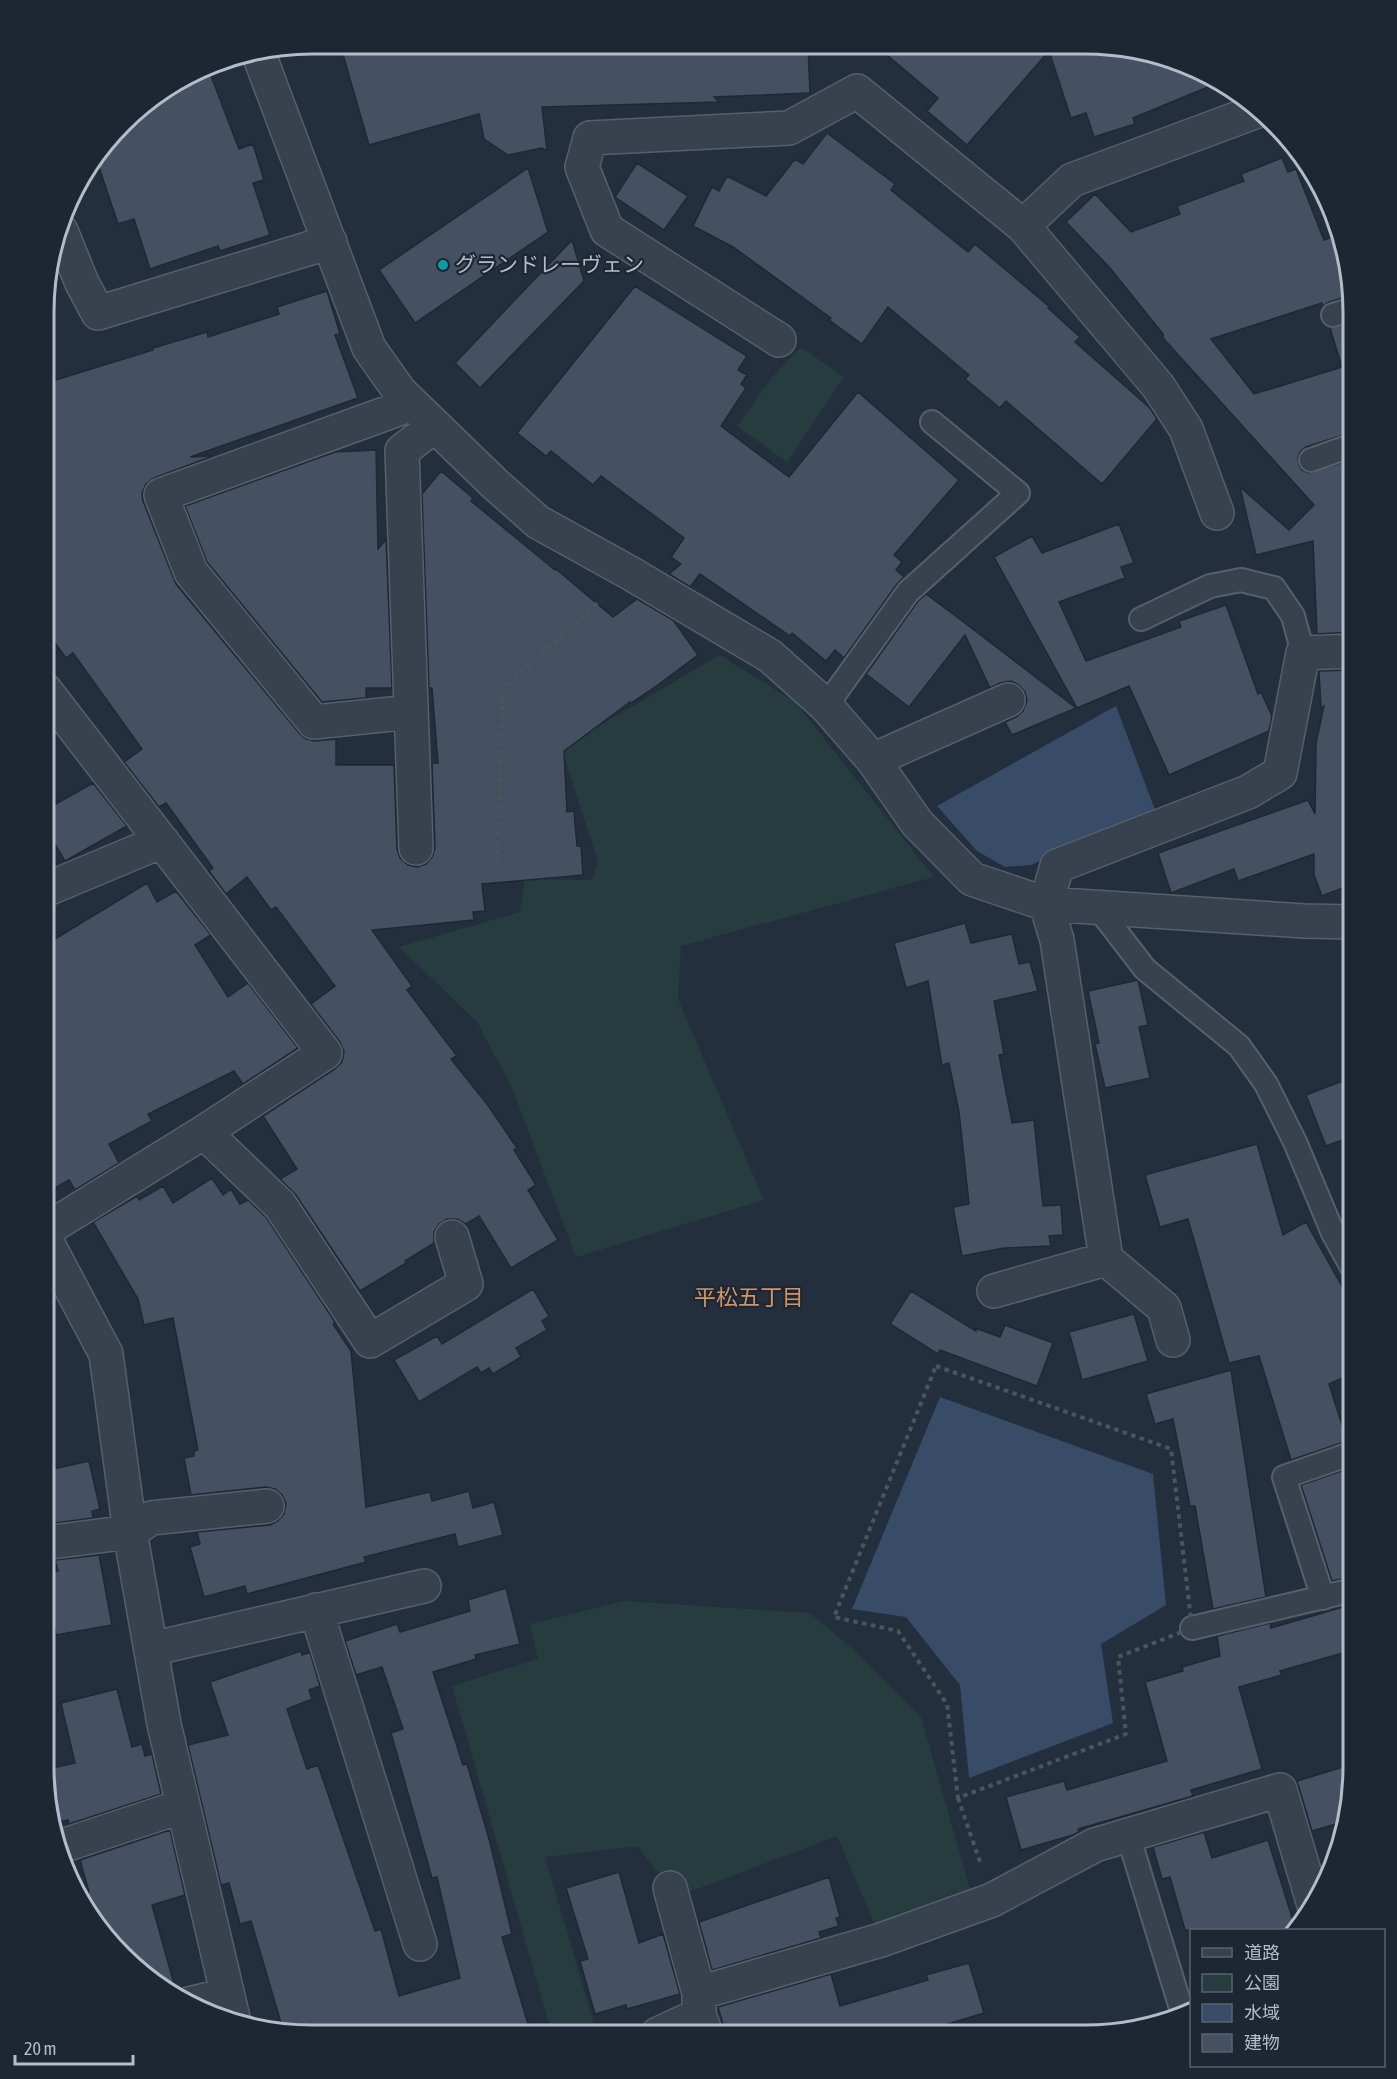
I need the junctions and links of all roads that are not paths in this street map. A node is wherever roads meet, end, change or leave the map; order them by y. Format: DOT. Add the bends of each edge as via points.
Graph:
graph roads {
  1 [pos="261,59"];
  2 [pos="1250,114"];
  3 [pos="1023,226"];
  4 [pos="65,240"];
  5 [pos="330,242"];
  6 [pos="779,340"];
  7 [pos="423,415"];
  8 [pos="932,422"];
  9 [pos="1343,449"];
  10 [pos="1311,460"];
  11 [pos="1217,513"];
  12 [pos="1141,619"];
  13 [pos="1343,651"];
  14 [pos="1303,653"];
  15 [pos="1008,700"];
  16 [pos="54,702"];
  17 [pos="826,706"];
  18 [pos="411,712"];
  19 [pos="873,760"];
  20 [pos="162,841"];
  21 [pos="416,848"];
  22 [pos="54,886"];
  23 [pos="1046,904"];
  24 [pos="1098,908"];
  25 [pos="1343,922"];
  26 [pos="204,1132"];
  27 [pos="54,1225"];
  28 [pos="452,1237"];
  29 [pos="1343,1250"];
  30 [pos="54,1256"];
  31 [pos="1106,1259"];
  32 [pos="994,1291"];
  33 [pos="1173,1340"];
  34 [pos="1343,1456"];
  35 [pos="267,1506"];
  36 [pos="130,1532"];
  37 [pos="54,1542"];
  38 [pos="424,1586"];
  39 [pos="1343,1593"];
  40 [pos="1323,1598"];
  41 [pos="316,1610"];
  42 [pos="1192,1628"];
  43 [pos="151,1649"];
  44 [pos="183,1806"];
  45 [pos="1128,1835"];
  46 [pos="66,1845"];
  47 [pos="670,1888"];
  48 [pos="1310,1892"];
  49 [pos="420,1944"];
  50 [pos="1180,2005"];
  51 [pos="230,2008"];
  52 [pos="701,2014"];
  53 [pos="677,2025"];
  1 -- 5 [label="street"];
  2 -- 3 [label="street" via="1072,180"];
  3 -- 6 [label="street" via="857,91 789,128 590,138 582,166 607,230"];
  3 -- 11 [label="street" via="1158,386 1186,429"];
  4 -- 5 [label="street" via="98,313"];
  5 -- 7 [label="street" via="369,348 400,392"];
  7 -- 17 [label="street" via="538,522 770,656"];
  7 -- 18 [label="street" via="402,451"];
  7 -- 18 [label="street" via="161,495 191,572 314,723"];
  8 -- 17 [label="lane" via="1018,493 908,592"];
  9 -- 10 [label="lane"];
  12 -- 14 [label="lane" via="1210,586 1241,580 1274,588 1293,616"];
  13 -- 14 [label="street"];
  14 -- 23 [label="street" via="1280,773 1248,792 1058,866"];
  15 -- 19 [label="street"];
  16 -- 20 [label="street"];
  17 -- 19 [label="street"];
  18 -- 21 [label="street"];
  19 -- 23 [label="street" via="917,823 972,879"];
  20 -- 22 [label="street"];
  20 -- 26 [label="street" via="325,1053"];
  23 -- 24 [label="street"];
  23 -- 31 [label="street" via="1057,940"];
  24 -- 25 [label="street"];
  24 -- 29 [label="lane" via="1145,969 1246,1055 1266,1084 1295,1142"];
  26 -- 27 [label="street"];
  26 -- 28 [label="street" via="280,1205 370,1341 466,1284"];
  30 -- 36 [label="street" via="106,1354"];
  31 -- 32 [label="street"];
  31 -- 33 [label="street" via="1164,1308"];
  34 -- 40 [label="lane" via="1284,1477"];
  35 -- 36 [label="street" via="151,1518"];
  36 -- 37 [label="street"];
  36 -- 43 [label="street"];
  38 -- 41 [label="street"];
  39 -- 40 [label="lane"];
  40 -- 42 [label="lane"];
  41 -- 43 [label="street"];
  41 -- 49 [label="street"];
  43 -- 44 [label="street"];
  44 -- 46 [label="street"];
  44 -- 51 [label="street"];
  45 -- 48 [label="street" via="1280,1790"];
  45 -- 50 [label="lane"];
  45 -- 52 [label="street" via="1095,1845 992,1900 881,1940"];
  47 -- 52 [label="street"];
  52 -- 53 [label="street"];
}
